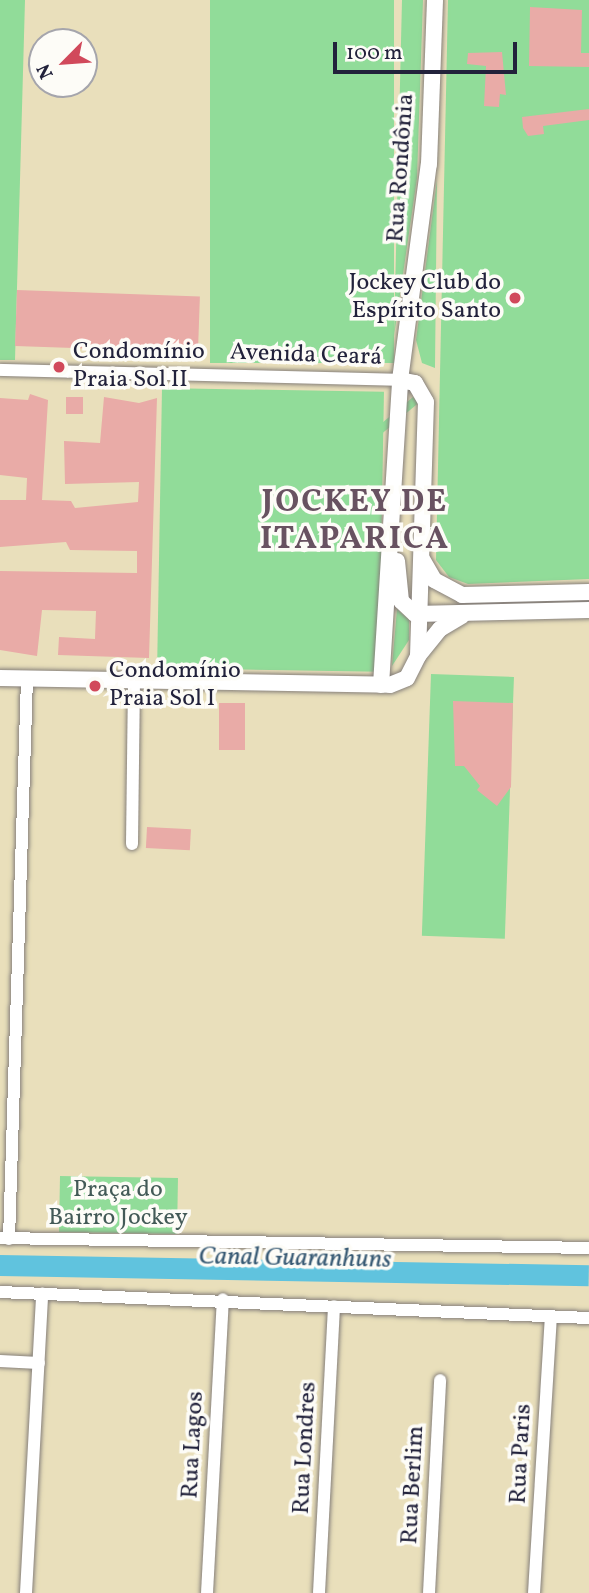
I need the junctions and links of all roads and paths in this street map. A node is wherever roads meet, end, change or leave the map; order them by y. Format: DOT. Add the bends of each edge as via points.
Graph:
graph roads {
  1 [pos="435,0"];
  2 [pos="0,370"];
  3 [pos="400,380"];
  4 [pos="392,503"];
  5 [pos="421,555"];
  6 [pos="589,592"];
  7 [pos="589,610"];
  8 [pos="470,614"];
  9 [pos="419,615"];
  10 [pos="418,656"];
  11 [pos="0,678"];
  12 [pos="27,678"];
  13 [pos="134,680"];
  14 [pos="381,685"];
  15 [pos="132,844"];
  16 [pos="4,1238"];
  17 [pos="589,1248"];
  18 [pos="0,1292"];
  19 [pos="43,1293"];
  20 [pos="223,1299"];
  21 [pos="334,1306"];
  22 [pos="551,1317"];
  23 [pos="589,1318"];
  24 [pos="0,1361"];
  25 [pos="39,1363"];
  26 [pos="440,1380"];
  27 [pos="26,1593"];
  28 [pos="207,1593"];
  29 [pos="319,1593"];
  30 [pos="429,1593"];
  31 [pos="534,1593"];
  1 -- 3 [label="street, Rua Rondônia" via="425,210"];
  2 -- 3 [label="street, Avenida Ceará"];
  3 -- 4 [label="street, Rua Rondônia"];
  3 -- 5 [label="street" via="415,383 426,402"];
  4 -- 9 [label="street" via="401,601"];
  4 -- 14 [label="street, Rua Rondônia"];
  5 -- 6 [label="street" via="434,580 462,595"];
  5 -- 9 [label="street"];
  7 -- 8 [label="street"];
  8 -- 9 [label="street"];
  8 -- 10 [label="street" via="439,629"];
  9 -- 10 [label="street"];
  10 -- 14 [label="street" via="407,678"];
  11 -- 12 [label="street"];
  12 -- 13 [label="street"];
  12 -- 16 [label="street"];
  13 -- 14 [label="street"];
  13 -- 15 [label="street"];
  16 -- 17 [label="street"];
  18 -- 19 [label="street"];
  19 -- 20 [label="street"];
  19 -- 25 [label="street"];
  20 -- 21 [label="street"];
  20 -- 28 [label="street, Rua Lagos"];
  21 -- 22 [label="street"];
  21 -- 29 [label="street, Rua Londres"];
  22 -- 23 [label="street"];
  22 -- 31 [label="street, Rua Paris"];
  24 -- 25 [label="street"];
  25 -- 27 [label="street"];
  26 -- 30 [label="street, Rua Berlim"];
}
